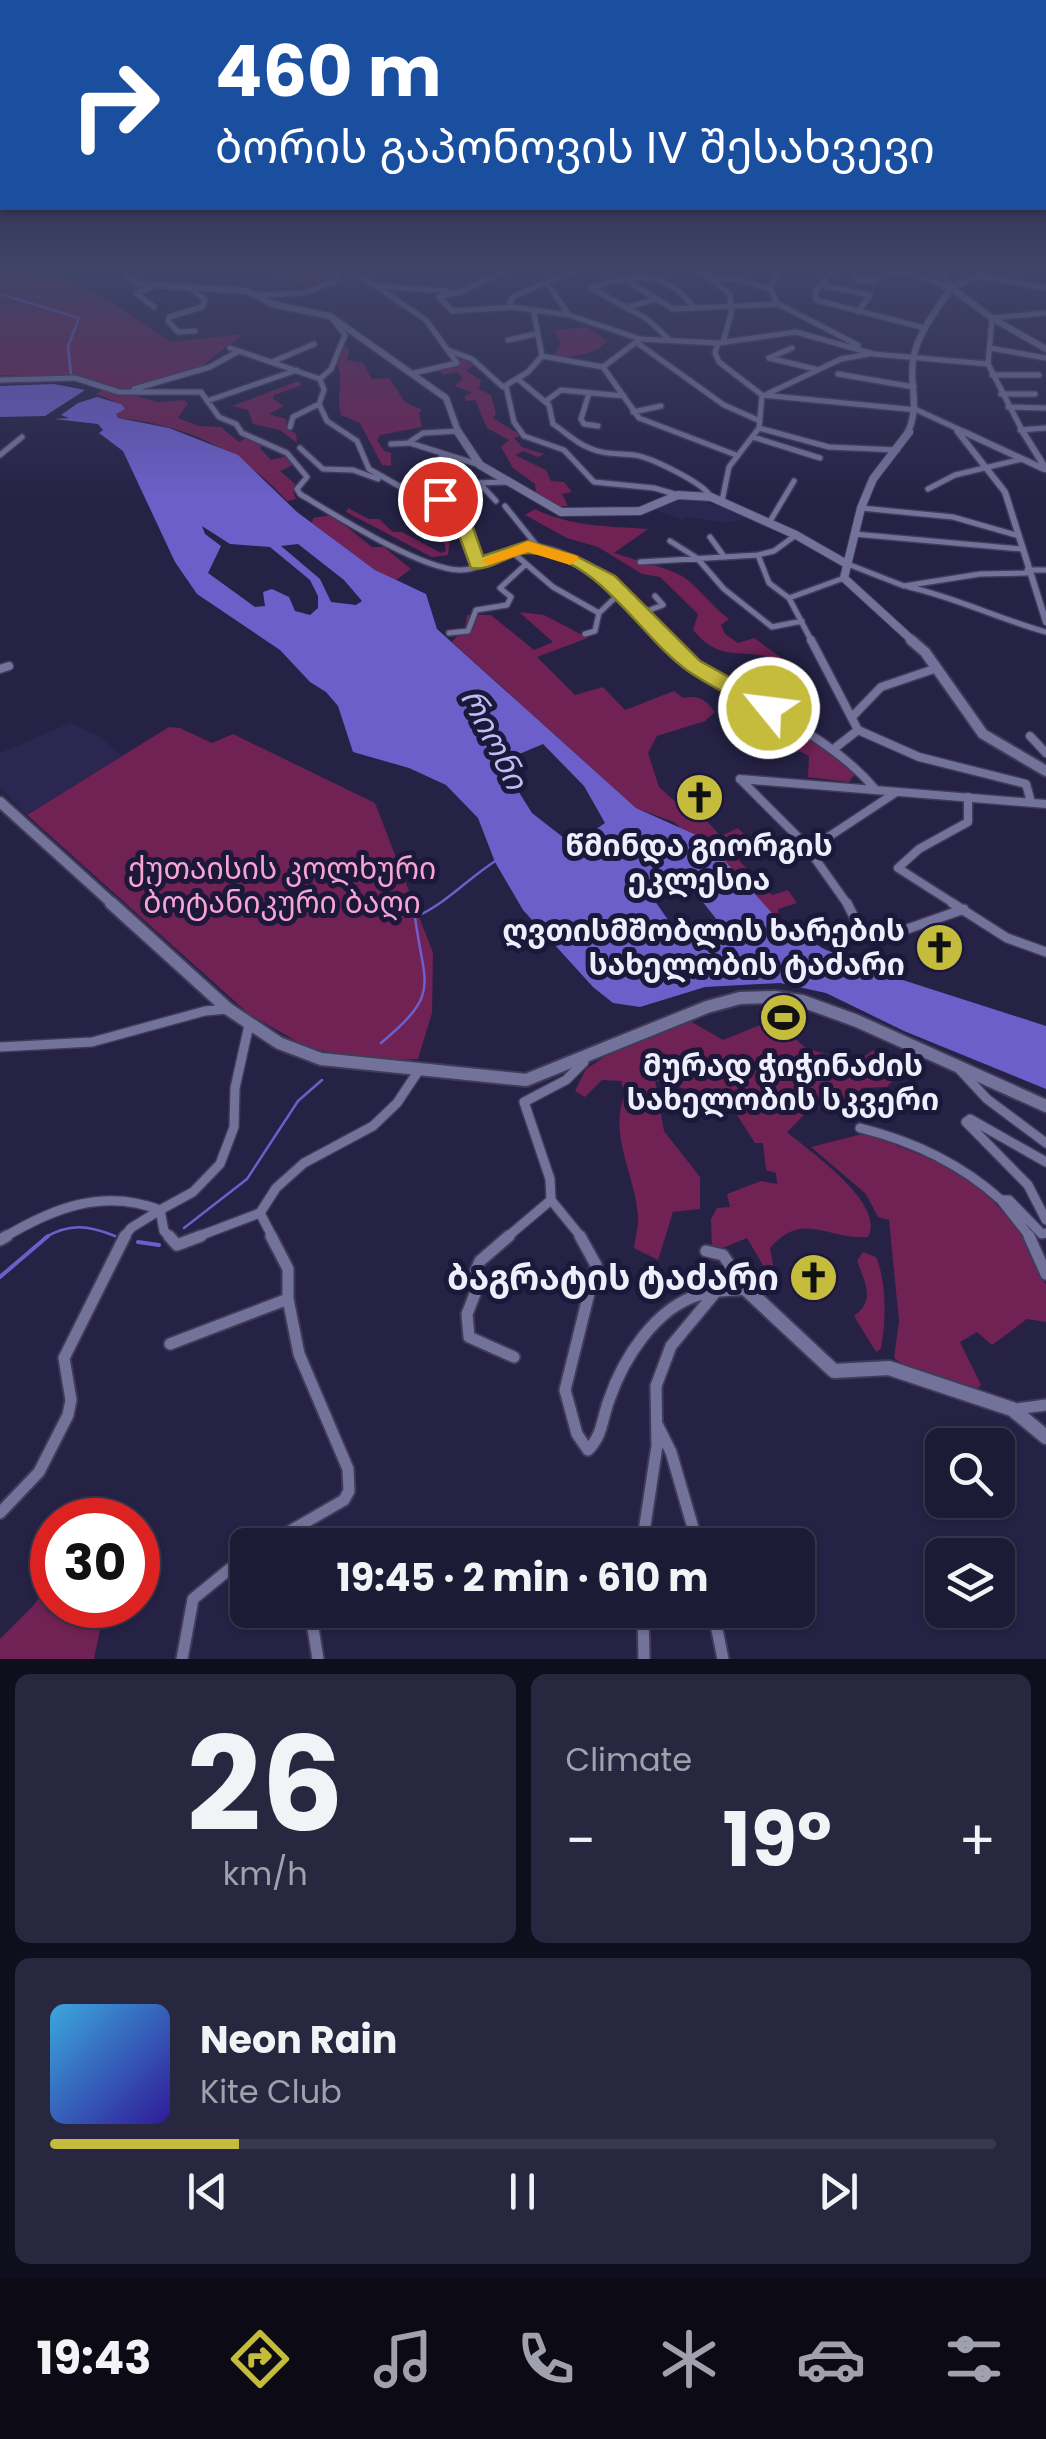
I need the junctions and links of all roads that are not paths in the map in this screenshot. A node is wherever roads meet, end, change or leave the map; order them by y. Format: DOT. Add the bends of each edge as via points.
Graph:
graph roads {
  1 [pos="308,346"];
  2 [pos="340,346"];
  3 [pos="375,346"];
  4 [pos="445,346"];
  5 [pos="539,346"];
  6 [pos="630,346"];
  7 [pos="645,346"];
  8 [pos="718,346"];
  9 [pos="852,346"];
  10 [pos="860,346"];
  11 [pos="918,346"];
  12 [pos="230,348"];
  13 [pos="792,348"];
  14 [pos="990,348"];
  15 [pos="448,350"];
  16 [pos="866,350"];
  17 [pos="237,352"];
  18 [pos="874,354"];
  19 [pos="542,356"];
  20 [pos="914,357"];
  21 [pos="1046,358"];
  22 [pos="570,361"];
  23 [pos="272,362"];
  24 [pos="988,364"];
  25 [pos="602,367"];
  26 [pos="815,369"];
  27 [pos="297,370"];
  28 [pos="414,373"];
  29 [pos="565,373"];
  30 [pos="838,374"];
  31 [pos="992,374"];
  32 [pos="1038,375"];
  33 [pos="0,380"];
  34 [pos="320,380"];
  35 [pos="519,380"];
  36 [pos="506,386"];
  37 [pos="914,387"];
  38 [pos="119,392"];
  39 [pos="589,394"];
  40 [pos="1001,394"];
  41 [pos="1036,394"];
  42 [pos="762,395"];
  43 [pos="624,396"];
  44 [pos="207,401"];
  45 [pos="546,401"];
  46 [pos="320,404"];
  47 [pos="661,406"];
  48 [pos="1008,407"];
  49 [pos="1046,408"];
  50 [pos="917,410"];
  51 [pos="634,412"];
  52 [pos="760,424"];
  53 [pos="598,426"];
  54 [pos="290,427"];
  55 [pos="1046,428"];
  56 [pos="956,429"];
  57 [pos="1020,430"];
  58 [pos="459,431"];
  59 [pos="22,436"];
  60 [pos="753,436"];
  61 [pos="408,443"];
  62 [pos="391,444"];
  63 [pos="897,450"];
  64 [pos="288,453"];
  65 [pos="444,454"];
  66 [pos="0,455"];
  67 [pos="736,455"];
  68 [pos="820,458"];
  69 [pos="1022,459"];
  70 [pos="480,465"];
  71 [pos="1043,467"];
  72 [pos="989,468"];
  73 [pos="388,481"];
  74 [pos="434,481"];
  75 [pos="794,481"];
  76 [pos="508,482"];
  77 [pos="423,484"];
  78 [pos="482,486"];
  79 [pos="928,489"];
  80 [pos="406,490"];
  81 [pos="678,495"];
  82 [pos="711,498"];
  83 [pos="496,501"];
  84 [pos="722,501"];
  85 [pos="505,506"];
  86 [pos="862,508"];
  87 [pos="427,518"];
  88 [pos="768,523"];
  89 [pos="854,534"];
  90 [pos="796,535"];
  91 [pos="1019,536"];
  92 [pos="710,537"];
  93 [pos="670,541"];
  94 [pos="538,547"];
  95 [pos="1022,549"];
  96 [pos="511,551"];
  97 [pos="723,555"];
  98 [pos="758,555"];
  99 [pos="697,558"];
  100 [pos="640,562"];
  101 [pos="846,563"];
  102 [pos="525,565"];
  103 [pos="475,566"];
  104 [pos="1046,570"];
  105 [pos="1027,571"];
  106 [pos="844,578"];
  107 [pos="904,586"];
  108 [pos="620,593"];
  109 [pos="655,596"];
  110 [pos="790,598"];
  111 [pos="599,612"];
  112 [pos="639,614"];
  113 [pos="802,621"];
  114 [pos="1046,622"];
  115 [pos="1046,632"];
  116 [pos="449,633"];
  117 [pos="585,634"];
  118 [pos="9,666"];
  119 [pos="938,668"];
  120 [pos="0,669"];
  121 [pos="852,716"];
  122 [pos="858,730"];
  123 [pos="1030,736"];
  124 [pos="835,748"];
  125 [pos="1046,753"];
  126 [pos="1046,772"];
  127 [pos="876,790"];
  128 [pos="897,792"];
  129 [pos="968,798"];
  130 [pos="0,802"];
  131 [pos="1031,802"];
  132 [pos="1046,804"];
  133 [pos="807,851"];
  134 [pos="964,910"];
  135 [pos="1046,952"];
  136 [pos="228,1009"];
  137 [pos="248,1026"];
  138 [pos="0,1048"];
  139 [pos="583,1057"];
  140 [pos="956,1066"];
  141 [pos="420,1070"];
  142 [pos="1046,1106"];
  143 [pos="860,1128"];
  144 [pos="1046,1143"];
  145 [pos="1046,1162"];
  146 [pos="550,1200"];
  147 [pos="1001,1200"];
  148 [pos="160,1210"];
  149 [pos="260,1213"];
  150 [pos="1046,1220"];
  151 [pos="1046,1233"];
  152 [pos="0,1240"];
  153 [pos="706,1251"];
  154 [pos="1046,1274"];
  155 [pos="746,1289"];
  156 [pos="715,1293"];
  157 [pos="288,1299"];
  158 [pos="170,1344"];
  159 [pos="514,1357"];
  160 [pos="1045,1408"];
  161 [pos="1012,1410"];
  162 [pos="657,1424"];
  163 [pos="1046,1437"];
  164 [pos="0,1513"];
  165 [pos="300,1528"];
  166 [pos="644,1528"];
  167 [pos="693,1528"];
  168 [pos="230,1568"];
  169 [pos="313,1628"];
  170 [pos="643,1628"];
  171 [pos="716,1628"];
  172 [pos="182,1659"];
  173 [pos="318,1659"];
  174 [pos="644,1659"];
  175 [pos="724,1659"];
  1 -- 23 [label="street"];
  2 -- 34 [label="street"];
  3 -- 28 [label="main road"];
  4 -- 15 [label="street"];
  5 -- 19 [label="street"];
  6 -- 25 [label="street"];
  7 -- 52 [label="street" via="704,396"];
  8 -- 42 [label="street" via="719,362"];
  9 -- 16 [label="street"];
  10 -- 16 [label="street"];
  11 -- 20 [label="main road"];
  12 -- 17 [label="street"];
  13 -- 26 [label="street" via="770,358"];
  14 -- 21 [label="street"];
  14 -- 24 [label="street"];
  15 -- 28 [label="street" via="455,365"];
  15 -- 36 [label="street" via="472,359"];
  16 -- 18 [label="street"];
  17 -- 23 [label="street"];
  17 -- 38 [label="street" via="207,368"];
  18 -- 20 [label="street"];
  18 -- 26 [label="street"];
  19 -- 22 [label="street"];
  19 -- 35 [label="street"];
  20 -- 24 [label="street"];
  20 -- 37 [label="main road"];
  22 -- 25 [label="street"];
  22 -- 29 [label="street"];
  23 -- 27 [label="street"];
  24 -- 31 [label="street"];
  25 -- 43 [label="street"];
  26 -- 42 [label="street"];
  27 -- 34 [label="street"];
  27 -- 44 [label="street"];
  28 -- 58 [label="main road" via="446,398"];
  30 -- 37 [label="street"];
  31 -- 32 [label="street"];
  31 -- 40 [label="street"];
  33 -- 38 [label="street" via="74,378"];
  34 -- 46 [label="street"];
  35 -- 36 [label="street"];
  35 -- 45 [label="street"];
  36 -- 81 [label="street" via="516,428 524,436 547,438 594,482"];
  37 -- 50 [label="main road"];
  38 -- 44 [label="street" via="200,392"];
  39 -- 43 [label="street"];
  39 -- 45 [label="street" via="561,390"];
  39 -- 53 [label="street" via="581,419"];
  40 -- 41 [label="street"];
  40 -- 48 [label="street"];
  42 -- 50 [label="street"];
  42 -- 52 [label="street"];
  43 -- 51 [label="street"];
  44 -- 64 [label="street" via="242,434"];
  45 -- 82 [label="street" via="553,424 571,438 600,452 650,460 699,484"];
  46 -- 54 [label="street" via="293,417"];
  46 -- 73 [label="street" via="327,420 357,441 369,469"];
  47 -- 51 [label="street"];
  48 -- 49 [label="street"];
  48 -- 57 [label="street"];
  50 -- 56 [label="street"];
  50 -- 63 [label="main road"];
  51 -- 67 [label="street"];
  52 -- 60 [label="street"];
  52 -- 63 [label="street" via="829,446"];
  55 -- 57 [label="street"];
  56 -- 69 [label="street"];
  56 -- 72 [label="street"];
  57 -- 71 [label="street"];
  58 -- 61 [label="street" via="423,433"];
  58 -- 70 [label="main road"];
  59 -- 66 [label="street"];
  60 -- 67 [label="street"];
  60 -- 68 [label="street"];
  61 -- 62 [label="street"];
  61 -- 65 [label="street"];
  63 -- 86 [label="main road" via="873,479"];
  64 -- 73 [label="street" via="300,447 323,469"];
  64 -- 103 [label="street" via="307,476 300,494 432,561 459,570"];
  65 -- 70 [label="street"];
  65 -- 74 [label="street"];
  67 -- 84 [label="street"];
  69 -- 71 [label="street"];
  69 -- 72 [label="street"];
  70 -- 76 [label="main road"];
  72 -- 79 [label="street" via="955,474"];
  72 -- 91 [label="street" via="1006,492"];
  73 -- 80 [label="street"];
  74 -- 77 [label="street"];
  74 -- 78 [label="street"];
  75 -- 88 [label="street"];
  76 -- 78 [label="street"];
  76 -- 81 [label="main road" via="573,514 640,511"];
  77 -- 80 [label="street"];
  77 -- 103 [label="street" via="462,519"];
  78 -- 83 [label="street"];
  80 -- 87 [label="street"];
  81 -- 82 [label="main road"];
  82 -- 84 [label="main road"];
  84 -- 88 [label="main road"];
  85 -- 94 [label="street"];
  86 -- 89 [label="main road"];
  86 -- 91 [label="street" via="953,517"];
  88 -- 90 [label="main road"];
  89 -- 95 [label="street"];
  89 -- 101 [label="main road"];
  90 -- 98 [label="street"];
  90 -- 101 [label="main road"];
  91 -- 95 [label="street"];
  92 -- 97 [label="street"];
  93 -- 99 [label="street"];
  94 -- 96 [label="street"];
  94 -- 108 [label="street" via="593,570"];
  95 -- 105 [label="street"];
  96 -- 102 [label="street"];
  96 -- 103 [label="street"];
  97 -- 98 [label="street"];
  97 -- 99 [label="street"];
  98 -- 110 [label="street" via="768,583"];
  99 -- 100 [label="street"];
  99 -- 113 [label="street" via="772,627"];
  101 -- 106 [label="main road"];
  101 -- 107 [label="street"];
  102 -- 111 [label="street"];
  102 -- 116 [label="street" via="500,588 511,597 507,605 476,610 468,630"];
  104 -- 105 [label="street"];
  105 -- 107 [label="street"];
  105 -- 114 [label="street"];
  106 -- 110 [label="street"];
  106 -- 119 [label="main road"];
  107 -- 115 [label="street"];
  108 -- 111 [label="street"];
  108 -- 112 [label="street"];
  109 -- 112 [label="street" via="664,605"];
  110 -- 113 [label="street"];
  111 -- 117 [label="street" via="595,630"];
  112 -- 124 [label="street" via="693,665"];
  113 -- 121 [label="street"];
  118 -- 120 [label="street"];
  119 -- 121 [label="street" via="881,687"];
  119 -- 126 [label="main road" via="983,734"];
  121 -- 122 [label="street"];
  122 -- 124 [label="street"];
  122 -- 131 [label="street" via="953,768 1026,784"];
  123 -- 125 [label="street"];
  124 -- 127 [label="street"];
  127 -- 128 [label="street"];
  127 -- 133 [label="street" via="740,779"];
  128 -- 129 [label="street"];
  128 -- 133 [label="street"];
  129 -- 131 [label="street"];
  129 -- 134 [label="street" via="968,822 898,868"];
  130 -- 136 [label="main road"];
  131 -- 132 [label="street"];
  133 -- 134 [label="street" via="866,935 896,933"];
  134 -- 135 [label="street" via="1007,938"];
  136 -- 137 [label="main road"];
  136 -- 138 [label="street" via="92,1042"];
  137 -- 141 [label="main road" via="321,1059"];
  137 -- 148 [label="street" via="234,1127 220,1164 193,1192"];
  139 -- 140 [label="main road" via="707,1007 775,997 828,1009"];
  139 -- 141 [label="main road" via="526,1080"];
  139 -- 146 [label="street" via="572,1076 524,1102 550,1179"];
  140 -- 142 [label="main road"];
  140 -- 144 [label="street"];
  141 -- 149 [label="street" via="373,1126 304,1163"];
  143 -- 147 [label="street" via="926,1151 981,1180"];
  145 -- 150 [label="street" via="967,1120 1028,1184"];
  146 -- 156 [label="street" via="596,1265 565,1390 588,1450 599,1442 609,1400 656,1322 694,1296"];
  146 -- 159 [label="street" via="480,1261 474,1275 480,1281 466,1314 468,1336"];
  147 -- 151 [label="street"];
  147 -- 154 [label="street" via="1032,1240"];
  148 -- 149 [label="street" via="164,1231 177,1245"];
  148 -- 152 [label="street" via="123,1198 89,1201 43,1212"];
  148 -- 164 [label="street" via="131,1228 118,1246 64,1358 68,1415 39,1472"];
  149 -- 157 [label="street" via="288,1269"];
  153 -- 155 [label="street" via="722,1254"];
  155 -- 156 [label="street"];
  155 -- 161 [label="street" via="834,1371 889,1368"];
  156 -- 162 [label="street" via="671,1346 656,1386"];
  157 -- 158 [label="street"];
  157 -- 165 [label="street" via="299,1354 348,1469 344,1500"];
  160 -- 161 [label="street"];
  161 -- 163 [label="street"];
  162 -- 166 [label="street"];
  162 -- 167 [label="street"];
  168 -- 172 [label="street" via="192,1599"];
  169 -- 173 [label="street"];
  170 -- 174 [label="street"];
  171 -- 175 [label="street"];
}
